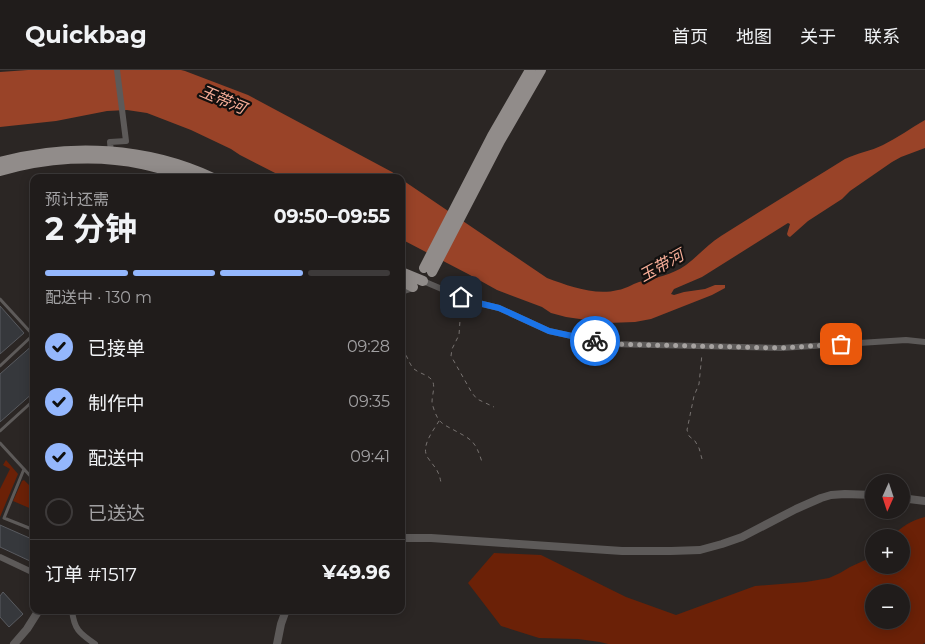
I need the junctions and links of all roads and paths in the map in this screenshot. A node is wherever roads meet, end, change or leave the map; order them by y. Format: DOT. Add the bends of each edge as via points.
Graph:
graph roads {
  1 [pos="117,70"];
  2 [pos="530,70"];
  3 [pos="541,70"];
  4 [pos="111,152"];
  5 [pos="0,162"];
  6 [pos="0,171"];
  7 [pos="478,173"];
  8 [pos="176,174"];
  9 [pos="203,174"];
  10 [pos="428,270"];
  11 [pos="405,274"];
  12 [pos="423,281"];
  13 [pos="405,284"];
  14 [pos="413,287"];
  15 [pos="405,290"];
  16 [pos="461,297"];
  17 [pos="0,299"];
  18 [pos="30,332"];
  19 [pos="30,340"];
  20 [pos="925,342"];
  21 [pos="703,346"];
  22 [pos="405,352"];
  23 [pos="0,366"];
  24 [pos="30,404"];
  25 [pos="494,407"];
  26 [pos="439,420"];
  27 [pos="0,431"];
  28 [pos="0,443"];
  29 [pos="702,459"];
  30 [pos="482,462"];
  31 [pos="24,469"];
  32 [pos="30,476"];
  33 [pos="441,483"];
  34 [pos="865,495"];
  35 [pos="910,499"];
  36 [pos="925,501"];
  37 [pos="30,528"];
  38 [pos="405,538"];
  39 [pos="0,557"];
  40 [pos="30,571"];
  41 [pos="36,614"];
  42 [pos="72,614"];
  43 [pos="285,614"];
  44 [pos="14,644"];
  45 [pos="95,644"];
  46 [pos="277,644"];
  1 -- 4 [label="street" via="126,141 110,142"];
  2 -- 7 [label="main road" via="492,136"];
  3 -- 7 [label="main road"];
  4 -- 5 [label="main road" via="59,152"];
  4 -- 9 [label="main road" via="145,156"];
  6 -- 8 [label="main road" via="41,162 89,159 137,163"];
  7 -- 10 [label="main road"];
  11 -- 12 [label="main road"];
  12 -- 16 [label="street"];
  13 -- 14 [label="main road"];
  14 -- 15 [label="street"];
  16 -- 21 [label="street" via="499,308 549,331 608,344"];
  16 -- 25 [label="path" via="459,335 451,356 477,399"];
  17 -- 18 [label="lane"];
  19 -- 23 [label="lane"];
  20 -- 21 [label="street" via="906,340 781,348"];
  21 -- 29 [label="path" via="699,384 687,430"];
  22 -- 26 [label="path" via="412,367 432,381 433,406"];
  24 -- 27 [label="lane"];
  26 -- 30 [label="path" via="472,441"];
  26 -- 33 [label="path" via="428,440 426,452 438,470"];
  28 -- 31 [label="lane"];
  31 -- 32 [label="lane"];
  31 -- 37 [label="lane" via="4,518"];
  34 -- 38 [label="street" via="821,498 742,537 700,550 622,550"];
  35 -- 36 [label="street"];
  39 -- 40 [label="street"];
  41 -- 44 [label="street"];
  42 -- 45 [label="street" via="77,630"];
  43 -- 46 [label="street"];
}
